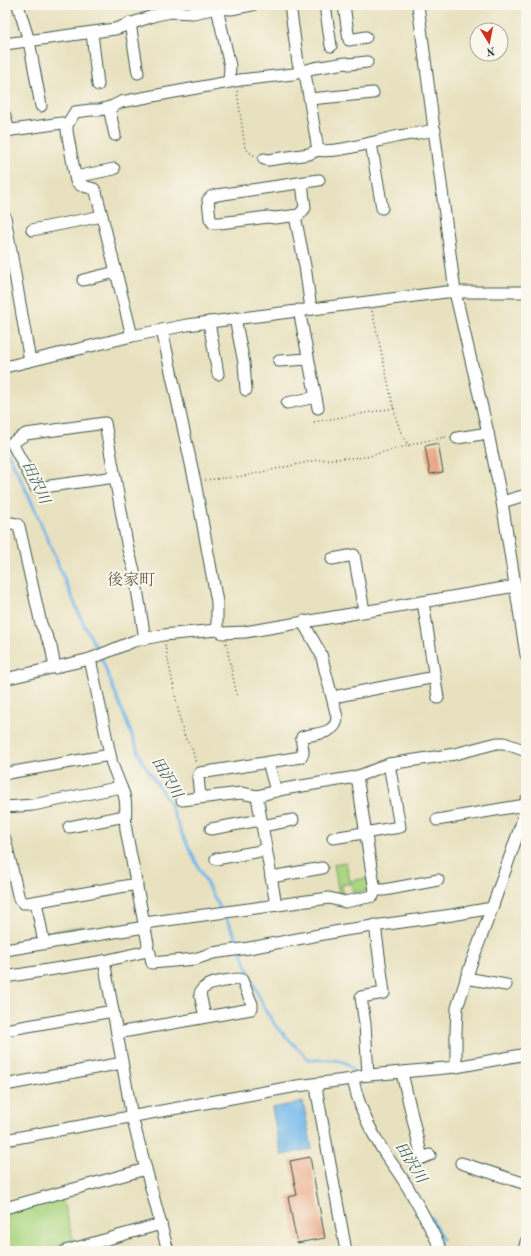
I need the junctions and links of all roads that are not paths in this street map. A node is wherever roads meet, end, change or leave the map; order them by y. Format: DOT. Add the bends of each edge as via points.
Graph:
graph roads {
  1 [pos="18,5"];
  2 [pos="252,5"];
  3 [pos="290,5"];
  4 [pos="325,5"];
  5 [pos="344,5"];
  6 [pos="418,5"];
  7 [pos="231,7"];
  8 [pos="217,8"];
  9 [pos="171,9"];
  10 [pos="130,23"];
  11 [pos="92,33"];
  12 [pos="366,37"];
  13 [pos="29,40"];
  14 [pos="5,44"];
  15 [pos="331,46"];
  16 [pos="367,62"];
  17 [pos="302,72"];
  18 [pos="138,73"];
  19 [pos="232,82"];
  20 [pos="98,85"];
  21 [pos="373,93"];
  22 [pos="310,99"];
  23 [pos="41,106"];
  24 [pos="109,108"];
  25 [pos="5,116"];
  26 [pos="67,124"];
  27 [pos="435,130"];
  28 [pos="7,131"];
  29 [pos="115,134"];
  30 [pos="371,143"];
  31 [pos="318,150"];
  32 [pos="264,159"];
  33 [pos="114,169"];
  34 [pos="75,177"];
  35 [pos="319,180"];
  36 [pos="302,183"];
  37 [pos="382,208"];
  38 [pos="102,216"];
  39 [pos="295,216"];
  40 [pos="5,217"];
  41 [pos="32,230"];
  42 [pos="116,272"];
  43 [pos="83,280"];
  44 [pos="455,292"];
  45 [pos="526,292"];
  46 [pos="311,309"];
  47 [pos="299,310"];
  48 [pos="235,318"];
  49 [pos="209,322"];
  50 [pos="162,330"];
  51 [pos="132,336"];
  52 [pos="308,359"];
  53 [pos="30,361"];
  54 [pos="279,361"];
  55 [pos="5,367"];
  56 [pos="218,374"];
  57 [pos="246,390"];
  58 [pos="287,403"];
  59 [pos="488,433"];
  60 [pos="457,438"];
  61 [pos="115,477"];
  62 [pos="526,495"];
  63 [pos="502,502"];
  64 [pos="5,522"];
  65 [pos="332,559"];
  66 [pos="516,586"];
  67 [pos="422,602"];
  68 [pos="364,611"];
  69 [pos="304,622"];
  70 [pos="220,631"];
  71 [pos="145,639"];
  72 [pos="526,649"];
  73 [pos="97,656"];
  74 [pos="55,668"];
  75 [pos="435,677"];
  76 [pos="5,679"];
  77 [pos="333,697"];
  78 [pos="438,698"];
  79 [pos="526,751"];
  80 [pos="110,755"];
  81 [pos="268,762"];
  82 [pos="389,764"];
  83 [pos="8,773"];
  84 [pos="357,776"];
  85 [pos="121,786"];
  86 [pos="276,791"];
  87 [pos="257,796"];
  88 [pos="200,797"];
  89 [pos="182,800"];
  90 [pos="525,804"];
  91 [pos="5,807"];
  92 [pos="125,816"];
  93 [pos="293,820"];
  94 [pos="438,820"];
  95 [pos="262,823"];
  96 [pos="69,827"];
  97 [pos="211,829"];
  98 [pos="365,833"];
  99 [pos="333,838"];
  100 [pos="5,839"];
  101 [pos="266,850"];
  102 [pos="216,859"];
  103 [pos="322,868"];
  104 [pos="271,877"];
  105 [pos="438,880"];
  106 [pos="137,884"];
  107 [pos="375,890"];
  108 [pos="36,902"];
  109 [pos="276,905"];
  110 [pos="492,908"];
  111 [pos="145,925"];
  112 [pos="375,925"];
  113 [pos="44,943"];
  114 [pos="5,950"];
  115 [pos="147,950"];
  116 [pos="104,961"];
  117 [pos="5,978"];
  118 [pos="466,978"];
  119 [pos="506,985"];
  120 [pos="112,1011"];
  121 [pos="205,1017"];
  122 [pos="5,1030"];
  123 [pos="117,1033"];
  124 [pos="526,1054"];
  125 [pos="122,1063"];
  126 [pos="456,1067"];
  127 [pos="402,1073"];
  128 [pos="368,1075"];
  129 [pos="353,1079"];
  130 [pos="317,1084"];
  131 [pos="5,1085"];
  132 [pos="132,1117"];
  133 [pos="5,1140"];
  134 [pos="422,1158"];
  135 [pos="461,1163"];
  136 [pos="146,1169"];
  137 [pos="526,1184"];
  138 [pos="5,1208"];
  139 [pos="161,1224"];
  140 [pos="526,1242"];
  141 [pos="64,1251"];
  142 [pos="168,1251"];
  143 [pos="346,1251"];
  144 [pos="442,1251"];
  145 [pos="524,1251"];
  1 -- 13 [label="street"];
  2 -- 7 [label="street"];
  3 -- 17 [label="street" via="298,63"];
  4 -- 15 [label="street"];
  5 -- 12 [label="street" via="349,40"];
  6 -- 27 [label="street"];
  7 -- 8 [label="street"];
  8 -- 9 [label="street" via="193,13"];
  8 -- 19 [label="street"];
  9 -- 10 [label="street"];
  10 -- 11 [label="street"];
  10 -- 18 [label="street"];
  11 -- 13 [label="street"];
  11 -- 20 [label="street"];
  13 -- 14 [label="street"];
  13 -- 23 [label="street"];
  16 -- 17 [label="street" via="346,63"];
  17 -- 19 [label="street"];
  17 -- 22 [label="street"];
  19 -- 24 [label="street" via="124,102"];
  21 -- 22 [label="street"];
  22 -- 31 [label="street"];
  24 -- 26 [label="street" via="75,112"];
  24 -- 29 [label="street"];
  25 -- 28 [label="street"];
  26 -- 28 [label="street"];
  26 -- 34 [label="street"];
  27 -- 30 [label="street"];
  27 -- 44 [label="street"];
  30 -- 31 [label="street" via="338,150"];
  30 -- 37 [label="street"];
  31 -- 32 [label="street" via="309,154"];
  33 -- 34 [label="street"];
  34 -- 38 [label="street" via="80,185 94,189"];
  35 -- 36 [label="street"];
  36 -- 39 [label="street" via="305,208 301,214"];
  36 -- 39 [label="street" via="217,195 208,200 213,223"];
  38 -- 41 [label="street"];
  38 -- 42 [label="street"];
  39 -- 46 [label="street"];
  40 -- 53 [label="street"];
  42 -- 43 [label="street"];
  42 -- 51 [label="street"];
  44 -- 45 [label="street"];
  44 -- 46 [label="street"];
  44 -- 59 [label="street"];
  46 -- 47 [label="street"];
  47 -- 48 [label="street"];
  47 -- 52 [label="street"];
  48 -- 49 [label="street"];
  48 -- 57 [label="street" via="244,363"];
  49 -- 50 [label="street"];
  49 -- 56 [label="street"];
  50 -- 51 [label="street"];
  50 -- 70 [label="street" via="195,482"];
  51 -- 53 [label="street"];
  52 -- 54 [label="street"];
  52 -- 58 [label="street" via="317,403"];
  53 -- 55 [label="street"];
  59 -- 60 [label="street"];
  59 -- 63 [label="street"];
  61 -- 61 [label="street" via="105,423 26,434 12,443 36,488"];
  61 -- 71 [label="street"];
  62 -- 63 [label="street"];
  63 -- 66 [label="street"];
  64 -- 74 [label="street" via="19,526 41,624 51,646"];
  65 -- 68 [label="street" via="354,555"];
  66 -- 67 [label="street"];
  66 -- 72 [label="street"];
  67 -- 68 [label="street"];
  67 -- 75 [label="street"];
  68 -- 69 [label="street"];
  69 -- 70 [label="street" via="245,632"];
  69 -- 77 [label="street" via="321,654"];
  70 -- 71 [label="street" via="163,635"];
  71 -- 73 [label="street"];
  73 -- 74 [label="street"];
  73 -- 80 [label="street"];
  74 -- 76 [label="street"];
  75 -- 77 [label="street"];
  75 -- 78 [label="street"];
  77 -- 81 [label="street" via="337,717 333,727 323,733 302,737 301,757"];
  79 -- 82 [label="street" via="501,742 455,754"];
  80 -- 83 [label="street"];
  80 -- 85 [label="street"];
  81 -- 86 [label="street"];
  81 -- 88 [label="street" via="200,773"];
  82 -- 84 [label="street"];
  82 -- 98 [label="street" via="400,827"];
  84 -- 86 [label="street"];
  84 -- 98 [label="street"];
  85 -- 91 [label="street" via="33,805"];
  85 -- 92 [label="street" via="126,801"];
  86 -- 87 [label="street"];
  87 -- 88 [label="street" via="241,792"];
  87 -- 95 [label="street"];
  88 -- 89 [label="street"];
  90 -- 94 [label="street"];
  90 -- 110 [label="street"];
  92 -- 96 [label="street"];
  92 -- 106 [label="street"];
  93 -- 95 [label="street"];
  95 -- 97 [label="street"];
  95 -- 101 [label="street"];
  98 -- 99 [label="street"];
  98 -- 107 [label="street"];
  100 -- 108 [label="street" via="19,899 23,903"];
  101 -- 102 [label="street"];
  101 -- 104 [label="street"];
  103 -- 104 [label="street"];
  104 -- 109 [label="street"];
  105 -- 107 [label="street"];
  106 -- 108 [label="street"];
  106 -- 111 [label="street"];
  107 -- 109 [label="street" via="370,898 345,902 329,898"];
  108 -- 113 [label="street"];
  109 -- 111 [label="street"];
  110 -- 112 [label="street"];
  110 -- 118 [label="street"];
  111 -- 113 [label="street"];
  111 -- 115 [label="street"];
  112 -- 115 [label="street" via="213,953 195,959 152,963"];
  112 -- 128 [label="street" via="384,993 361,997"];
  113 -- 114 [label="street"];
  115 -- 116 [label="street"];
  116 -- 117 [label="street"];
  116 -- 120 [label="street"];
  118 -- 119 [label="street"];
  118 -- 126 [label="street" via="457,1008"];
  120 -- 122 [label="street"];
  120 -- 123 [label="street"];
  121 -- 121 [label="street" via="252,1008 242,980 204,986 200,994"];
  121 -- 123 [label="street"];
  123 -- 125 [label="street"];
  124 -- 126 [label="street"];
  125 -- 131 [label="street"];
  125 -- 132 [label="street"];
  126 -- 127 [label="street"];
  127 -- 128 [label="street"];
  127 -- 134 [label="street"];
  128 -- 129 [label="street"];
  129 -- 130 [label="street"];
  129 -- 144 [label="street" via="370,1128 400,1175"];
  130 -- 132 [label="street"];
  130 -- 143 [label="street"];
  132 -- 133 [label="street"];
  132 -- 136 [label="street"];
  135 -- 137 [label="street"];
  136 -- 138 [label="street"];
  136 -- 139 [label="street"];
  139 -- 141 [label="street"];
  139 -- 142 [label="street"];
  140 -- 145 [label="street"];
}
